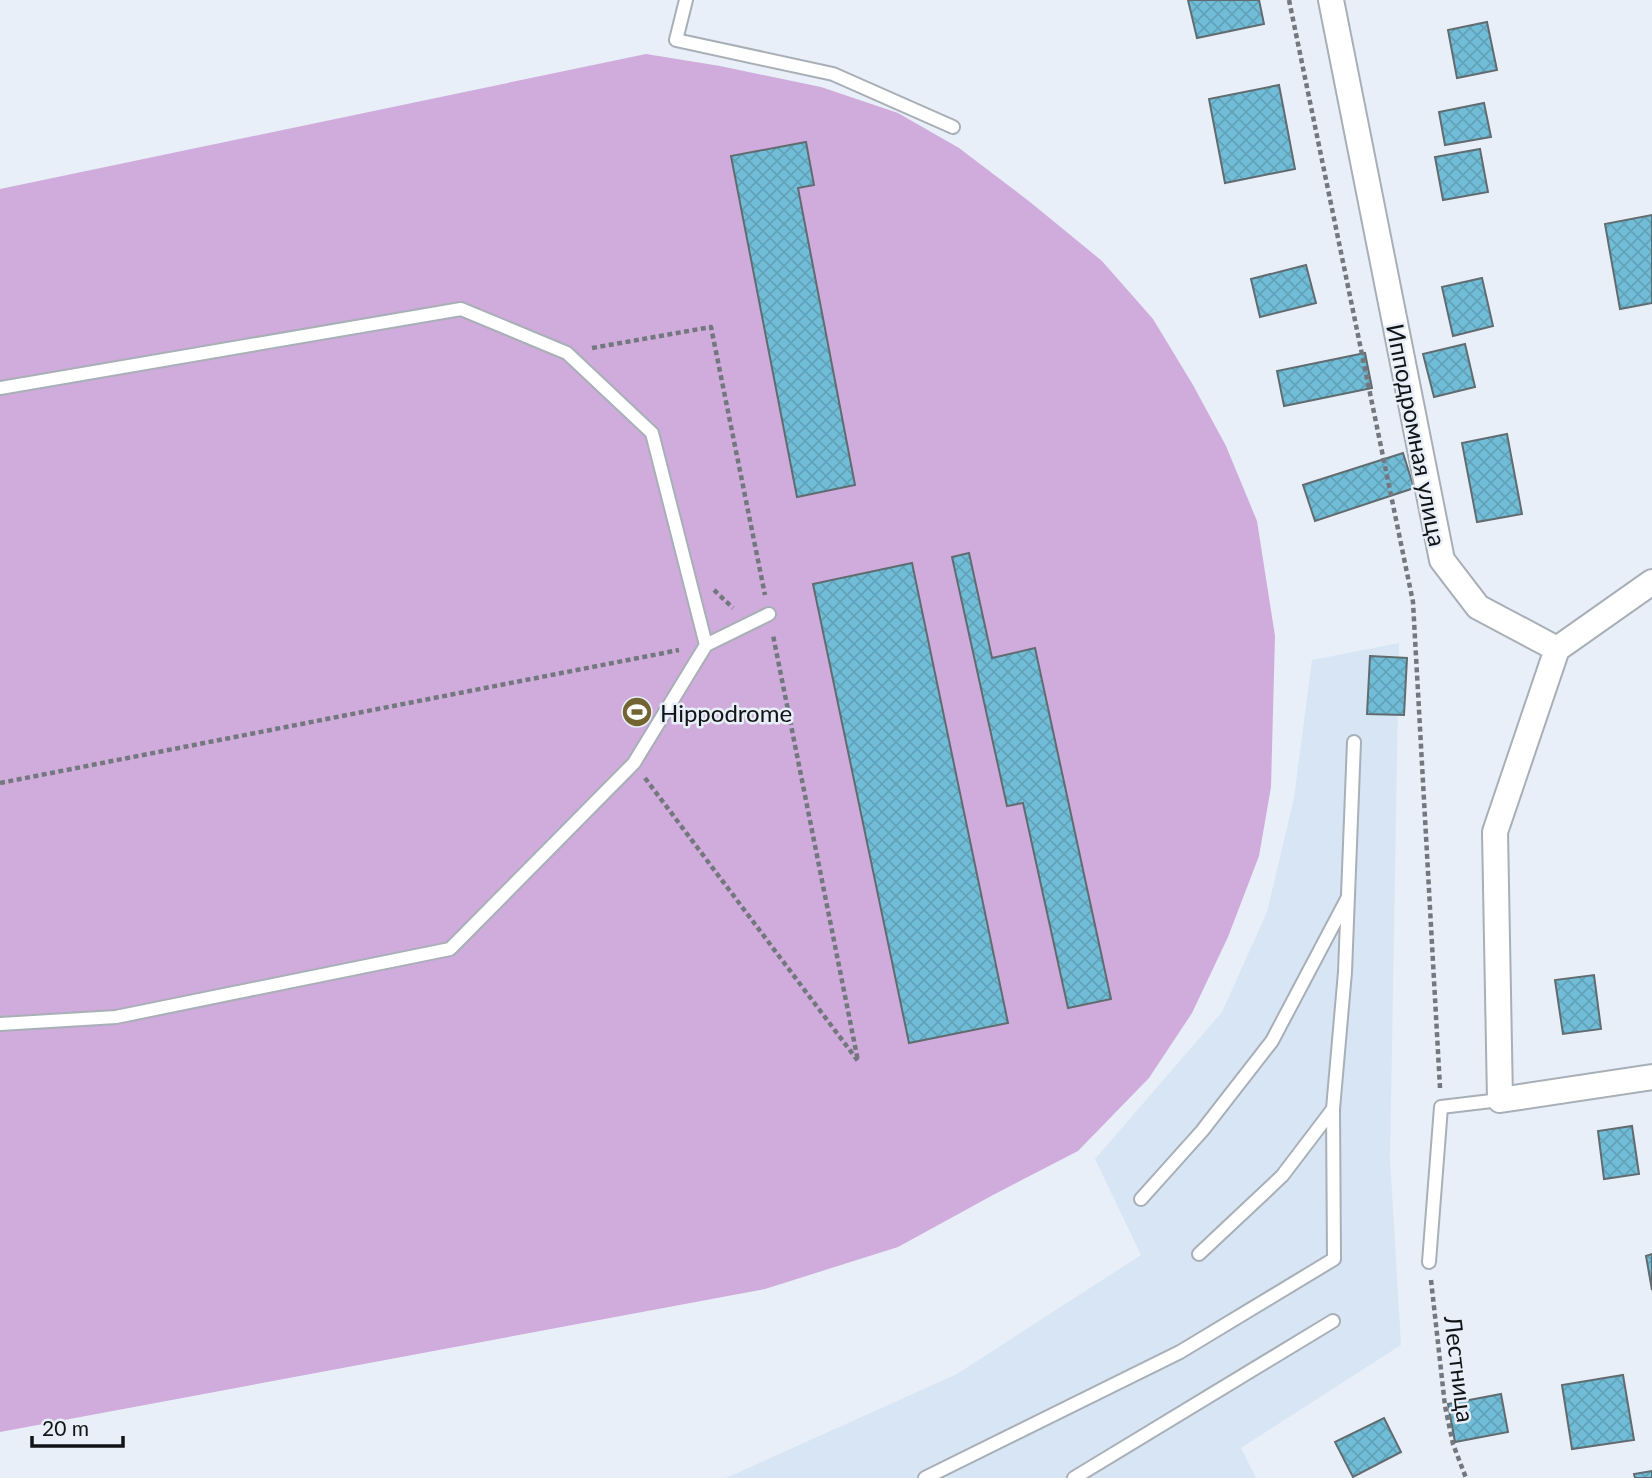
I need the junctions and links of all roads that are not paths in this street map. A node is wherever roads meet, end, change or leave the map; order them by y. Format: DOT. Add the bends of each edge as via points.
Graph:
graph roads {
  1 [pos="686,0"];
  2 [pos="1331,0"];
  3 [pos="953,127"];
  4 [pos="0,388"];
  5 [pos="1652,582"];
  6 [pos="769,614"];
  7 [pos="706,645"];
  8 [pos="1557,649"];
  9 [pos="1354,742"];
  10 [pos="1348,895"];
  11 [pos="0,1024"];
  12 [pos="1652,1077"];
  13 [pos="1500,1100"];
  14 [pos="1333,1109"];
  15 [pos="1141,1199"];
  16 [pos="1199,1254"];
  17 [pos="1429,1262"];
  18 [pos="1334,1321"];
  19 [pos="946,1474"];
  20 [pos="925,1478"];
  21 [pos="1074,1478"];
  1 -- 3 [label="lane" via="676,40 833,74"];
  2 -- 8 [label="street, Ипподромная улица" via="1442,560 1478,607"];
  4 -- 7 [label="lane" via="461,309 567,352 652,433"];
  5 -- 8 [label="street"];
  6 -- 7 [label="lane"];
  7 -- 11 [label="lane" via="634,763 450,949 116,1017"];
  8 -- 13 [label="street" via="1495,832"];
  9 -- 10 [label="lane"];
  10 -- 14 [label="lane"];
  10 -- 15 [label="lane" via="1272,1041 1202,1131"];
  12 -- 13 [label="street"];
  13 -- 17 [label="lane" via="1441,1107"];
  14 -- 16 [label="lane" via="1282,1176"];
  14 -- 19 [label="lane" via="1334,1259 1180,1352"];
  18 -- 21 [label="lane"];
  19 -- 20 [label="lane"];
}
